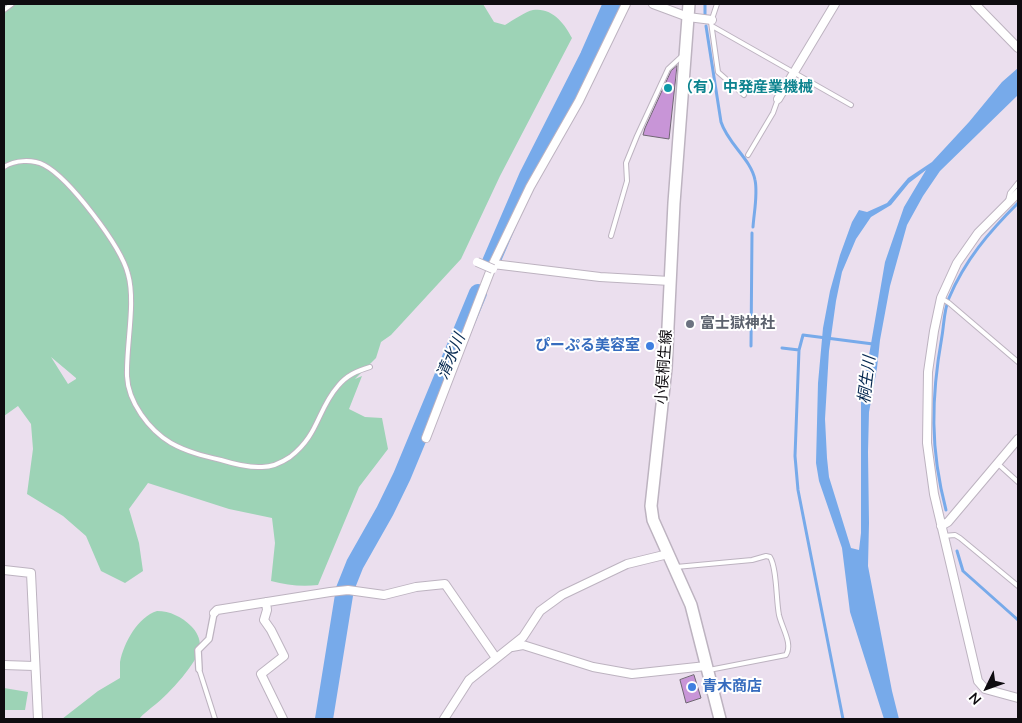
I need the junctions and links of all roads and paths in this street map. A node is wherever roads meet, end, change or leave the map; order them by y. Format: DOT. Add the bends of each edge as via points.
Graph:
graph roads {
  1 [pos="12,4"];
  2 [pos="626,4"];
  3 [pos="653,4"];
  4 [pos="689,4"];
  5 [pos="718,4"];
  6 [pos="836,4"];
  7 [pos="975,4"];
  8 [pos="4,10"];
  9 [pos="688,17"];
  10 [pos="712,23"];
  11 [pos="1018,48"];
  12 [pos="685,53"];
  13 [pos="794,72"];
  14 [pos="744,95"];
  15 [pos="778,99"];
  16 [pos="852,105"];
  17 [pos="748,155"];
  18 [pos="4,167"];
  19 [pos="1018,183"];
  20 [pos="1018,192"];
  21 [pos="1007,203"];
  22 [pos="611,236"];
  23 [pos="477,262"];
  24 [pos="493,266"];
  25 [pos="670,281"];
  26 [pos="945,301"];
  27 [pos="1018,362"];
  28 [pos="370,367"];
  29 [pos="426,438"];
  30 [pos="1018,439"];
  31 [pos="997,463"];
  32 [pos="1018,482"];
  33 [pos="941,526"];
  34 [pos="943,536"];
  35 [pos="668,554"];
  36 [pos="674,567"];
  37 [pos="4,570"];
  38 [pos="1018,586"];
  39 [pos="266,602"];
  40 [pos="214,613"];
  41 [pos="510,647"];
  42 [pos="496,658"];
  43 [pos="4,665"];
  44 [pos="34,666"];
  45 [pos="199,669"];
  46 [pos="707,669"];
  47 [pos="1018,698"];
  48 [pos="38,719"];
  49 [pos="215,719"];
  50 [pos="283,719"];
  51 [pos="444,719"];
  52 [pos="720,719"];
  1 -- 8 [label="lane"];
  2 -- 24 [label="street" via="579,102 530,187"];
  3 -- 9 [label="street"];
  4 -- 9 [label="main road, 小俣桐生線"];
  5 -- 10 [label="lane"];
  6 -- 13 [label="street"];
  7 -- 11 [label="street"];
  9 -- 10 [label="street"];
  9 -- 12 [label="main road, 小俣桐生線"];
  10 -- 13 [label="lane"];
  10 -- 14 [label="lane" via="718,72"];
  12 -- 22 [label="lane" via="668,69 626,163 627,181"];
  12 -- 25 [label="main road, 小俣桐生線"];
  13 -- 15 [label="street"];
  13 -- 16 [label="lane"];
  15 -- 17 [label="lane"];
  18 -- 28 [label="lane" via="14,162 38,162 52,170 86,207 120,254 131,288 128,385 141,414 172,443 230,463 273,466 290,457 310,438 338,385 354,372"];
  19 -- 21 [label="lane"];
  20 -- 21 [label="street"];
  21 -- 26 [label="street" via="978,233 957,262"];
  23 -- 24 [label="street, bridge"];
  24 -- 25 [label="street"];
  24 -- 29 [label="street"];
  25 -- 35 [label="main road, 小俣桐生線" via="666,368 651,506 653,520"];
  26 -- 27 [label="lane"];
  26 -- 33 [label="street" via="933,339 928,372 927,426 932,485"];
  30 -- 31 [label="street"];
  31 -- 32 [label="lane"];
  31 -- 33 [label="street" via="948,522"];
  33 -- 34 [label="street"];
  34 -- 38 [label="lane" via="960,538"];
  34 -- 47 [label="street" via="978,681 985,689"];
  35 -- 36 [label="main road, 小俣桐生線"];
  35 -- 41 [label="street" via="628,564 562,595 540,611 523,637"];
  36 -- 46 [label="main road, 小俣桐生線" via="691,605"];
  36 -- 46 [label="lane" via="766,556 774,563 776,601 788,638 786,655"];
  37 -- 44 [label="street" via="31,573"];
  39 -- 40 [label="street"];
  39 -- 42 [label="street" via="348,590 384,595 446,584"];
  39 -- 50 [label="street" via="264,620 284,656 261,674"];
  40 -- 45 [label="street" via="209,638 198,650"];
  41 -- 42 [label="street"];
  41 -- 46 [label="street" via="523,645 593,667 632,674"];
  42 -- 51 [label="street" via="469,680"];
  43 -- 44 [label="street"];
  44 -- 48 [label="street"];
  45 -- 49 [label="lane"];
  46 -- 52 [label="main road, 小俣桐生線"];
}
